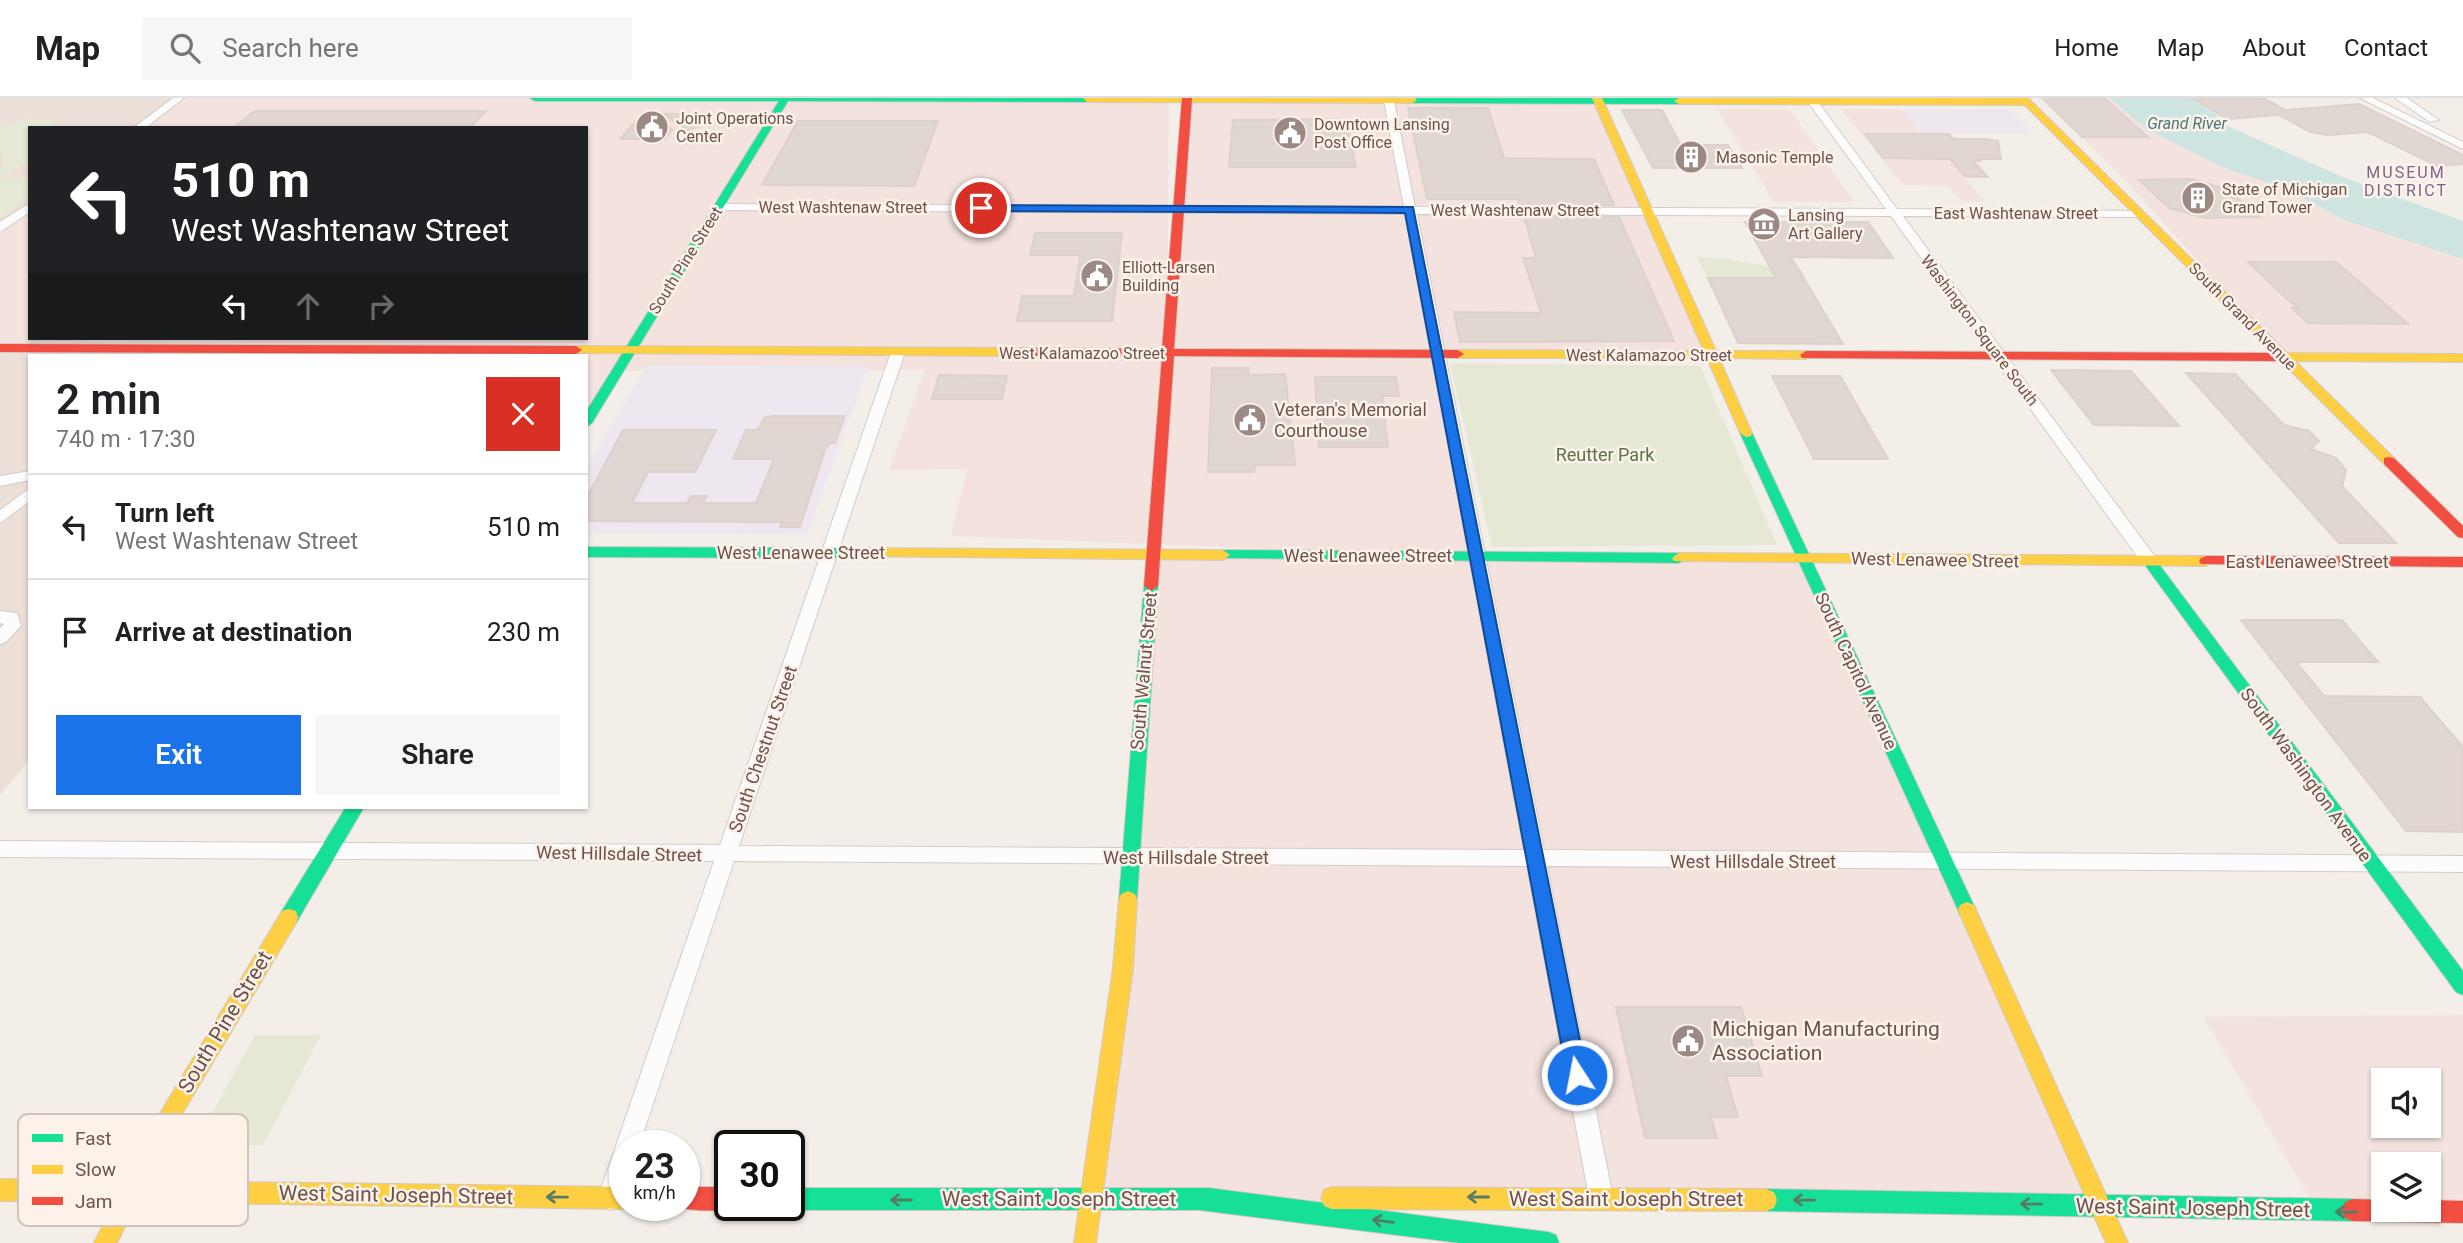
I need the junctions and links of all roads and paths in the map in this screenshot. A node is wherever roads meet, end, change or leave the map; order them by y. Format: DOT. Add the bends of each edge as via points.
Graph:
graph roads {
  1 [pos="179,98"];
  2 [pos="534,98"];
  3 [pos="785,98"];
  4 [pos="2365,98"];
  5 [pos="2379,98"];
  6 [pos="2392,98"];
  7 [pos="2400,98"];
  8 [pos="1187,99"];
  9 [pos="1598,100"];
  10 [pos="1811,100"];
  11 [pos="2025,100"];
  12 [pos="1389,101"];
  13 [pos="2411,106"];
  14 [pos="2415,122"];
  15 [pos="141,126"];
  16 [pos="2463,140"];
  17 [pos="2463,146"];
  18 [pos="28,207"];
  19 [pos="718,207"];
  20 [pos="1178,208"];
  21 [pos="1410,209"];
  22 [pos="1647,211"];
  23 [pos="1892,212"];
  24 [pos="2140,214"];
  25 [pos="0,228"];
  26 [pos="0,348"];
  27 [pos="629,351"];
  28 [pos="898,352"];
  29 [pos="1167,354"];
  30 [pos="1437,355"];
  31 [pos="1710,355"];
  32 [pos="1999,356"];
  33 [pos="2286,358"];
  34 [pos="2463,358"];
  35 [pos="588,420"];
  36 [pos="28,475"];
  37 [pos="0,481"];
  38 [pos="28,495"];
  39 [pos="0,517"];
  40 [pos="2463,534"];
  41 [pos="588,552"];
  42 [pos="830,553"];
  43 [pos="1154,555"];
  44 [pos="1477,557"];
  45 [pos="1804,559"];
  46 [pos="2150,562"];
  47 [pos="2463,562"];
  48 [pos="0,617"];
  49 [pos="0,638"];
  50 [pos="354,809"];
  51 [pos="0,849"];
  52 [pos="329,851"];
  53 [pos="727,856"];
  54 [pos="1130,858"];
  55 [pos="1535,860"];
  56 [pos="1946,863"];
  57 [pos="2372,864"];
  58 [pos="2463,864"];
  59 [pos="2463,986"];
  60 [pos="171,1114"];
  61 [pos="633,1130"];
  62 [pos="0,1190"];
  63 [pos="18,1190"];
  64 [pos="248,1193"];
  65 [pos="1601,1197"];
  66 [pos="609,1198"];
  67 [pos="805,1199"];
  68 [pos="1199,1199"];
  69 [pos="1092,1200"];
  70 [pos="2099,1206"];
  71 [pos="2463,1212"];
  72 [pos="114,1226"];
  73 [pos="105,1243"];
  74 [pos="1085,1243"];
  75 [pos="1548,1243"];
  76 [pos="2116,1243"];
  1 -- 15 [label="street"];
  2 -- 3 [label="main road"];
  3 -- 8 [label="main road"];
  3 -- 19 [label="main road, South Pine Street"];
  4 -- 14 [label="street"];
  5 -- 14 [label="street"];
  6 -- 13 [label="street"];
  7 -- 13 [label="street"];
  8 -- 12 [label="main road"];
  8 -- 20 [label="main road, South Walnut Street"];
  9 -- 10 [label="main road"];
  9 -- 12 [label="main road"];
  9 -- 22 [label="main road, South Capitol Avenue"];
  10 -- 11 [label="main road"];
  10 -- 23 [label="street, Washington Square South"];
  11 -- 24 [label="main road, South Grand Avenue"];
  12 -- 21 [label="street"];
  13 -- 16 [label="street"];
  14 -- 17 [label="street"];
  18 -- 25 [label="street"];
  19 -- 20 [label="street, West Washtenaw Street"];
  19 -- 27 [label="main road, South Pine Street"];
  20 -- 21 [label="street, West Washtenaw Street"];
  20 -- 29 [label="main road, South Walnut Street"];
  21 -- 22 [label="street, West Washtenaw Street"];
  21 -- 30 [label="street"];
  22 -- 23 [label="street, West Washtenaw Street"];
  22 -- 31 [label="main road, South Capitol Avenue"];
  23 -- 24 [label="street, East Washtenaw Street"];
  23 -- 32 [label="street, Washington Square South"];
  24 -- 33 [label="main road, South Grand Avenue"];
  26 -- 27 [label="main road, West Kalamazoo Street"];
  27 -- 28 [label="main road, West Kalamazoo Street"];
  27 -- 35 [label="main road, South Pine Street"];
  28 -- 29 [label="main road, West Kalamazoo Street"];
  28 -- 42 [label="street, South Chestnut Street"];
  29 -- 30 [label="main road, West Kalamazoo Street"];
  29 -- 43 [label="main road, South Walnut Street"];
  30 -- 31 [label="main road, West Kalamazoo Street"];
  30 -- 44 [label="street"];
  31 -- 32 [label="main road, West Kalamazoo Street"];
  31 -- 45 [label="main road, South Capitol Avenue"];
  32 -- 33 [label="main road, West Kalamazoo Street"];
  32 -- 46 [label="street, Washington Square South"];
  33 -- 34 [label="main road, West Kalamazoo Street"];
  33 -- 40 [label="main road, South Grand Avenue"];
  36 -- 37 [label="street"];
  38 -- 39 [label="street"];
  41 -- 42 [label="main road, West Lenawee Street"];
  42 -- 43 [label="main road, West Lenawee Street"];
  42 -- 53 [label="street, South Chestnut Street"];
  43 -- 44 [label="main road, West Lenawee Street"];
  43 -- 54 [label="main road, South Walnut Street"];
  44 -- 45 [label="main road, West Lenawee Street"];
  44 -- 55 [label="street"];
  45 -- 46 [label="main road, West Lenawee Street"];
  45 -- 56 [label="main road, South Capitol Avenue"];
  46 -- 47 [label="main road, East Lenawee Street"];
  46 -- 57 [label="main road, South Washington Avenue"];
  48 -- 49 [label="street" via="11,617 13,626"];
  50 -- 52 [label="main road, South Pine Street"];
  51 -- 52 [label="street, West Hillsdale Street"];
  52 -- 53 [label="street, West Hillsdale Street"];
  52 -- 60 [label="main road, South Pine Street"];
  53 -- 54 [label="street, West Hillsdale Street"];
  53 -- 61 [label="street, South Chestnut Street"];
  54 -- 55 [label="street, West Hillsdale Street"];
  54 -- 69 [label="main road, South Walnut Street" via="1122,968"];
  55 -- 56 [label="street, West Hillsdale Street"];
  55 -- 65 [label="street"];
  56 -- 57 [label="street, West Hillsdale Street"];
  56 -- 70 [label="main road, South Capitol Avenue"];
  57 -- 58 [label="street, West Hillsdale Street"];
  57 -- 59 [label="main road, South Washington Avenue"];
  62 -- 63 [label="main road, West Saint Joseph Street"];
  66 -- 64 [label="main road, West Saint Joseph Street, one-way"];
  65 -- 68 [label="main road, West Saint Joseph Street, one-way"];
  70 -- 65 [label="main road, West Saint Joseph Street, one-way"];
  69 -- 67 [label="main road, West Saint Joseph Street, one-way"];
  68 -- 69 [label="main road, West Saint Joseph Street"];
  75 -- 68 [label="main road, one-way"];
  69 -- 74 [label="main road, South Walnut Street"];
  71 -- 70 [label="main road, West Saint Joseph Street, one-way"];
  70 -- 76 [label="main road, South Capitol Avenue"];
  72 -- 73 [label="main road, South Pine Street"];
}
